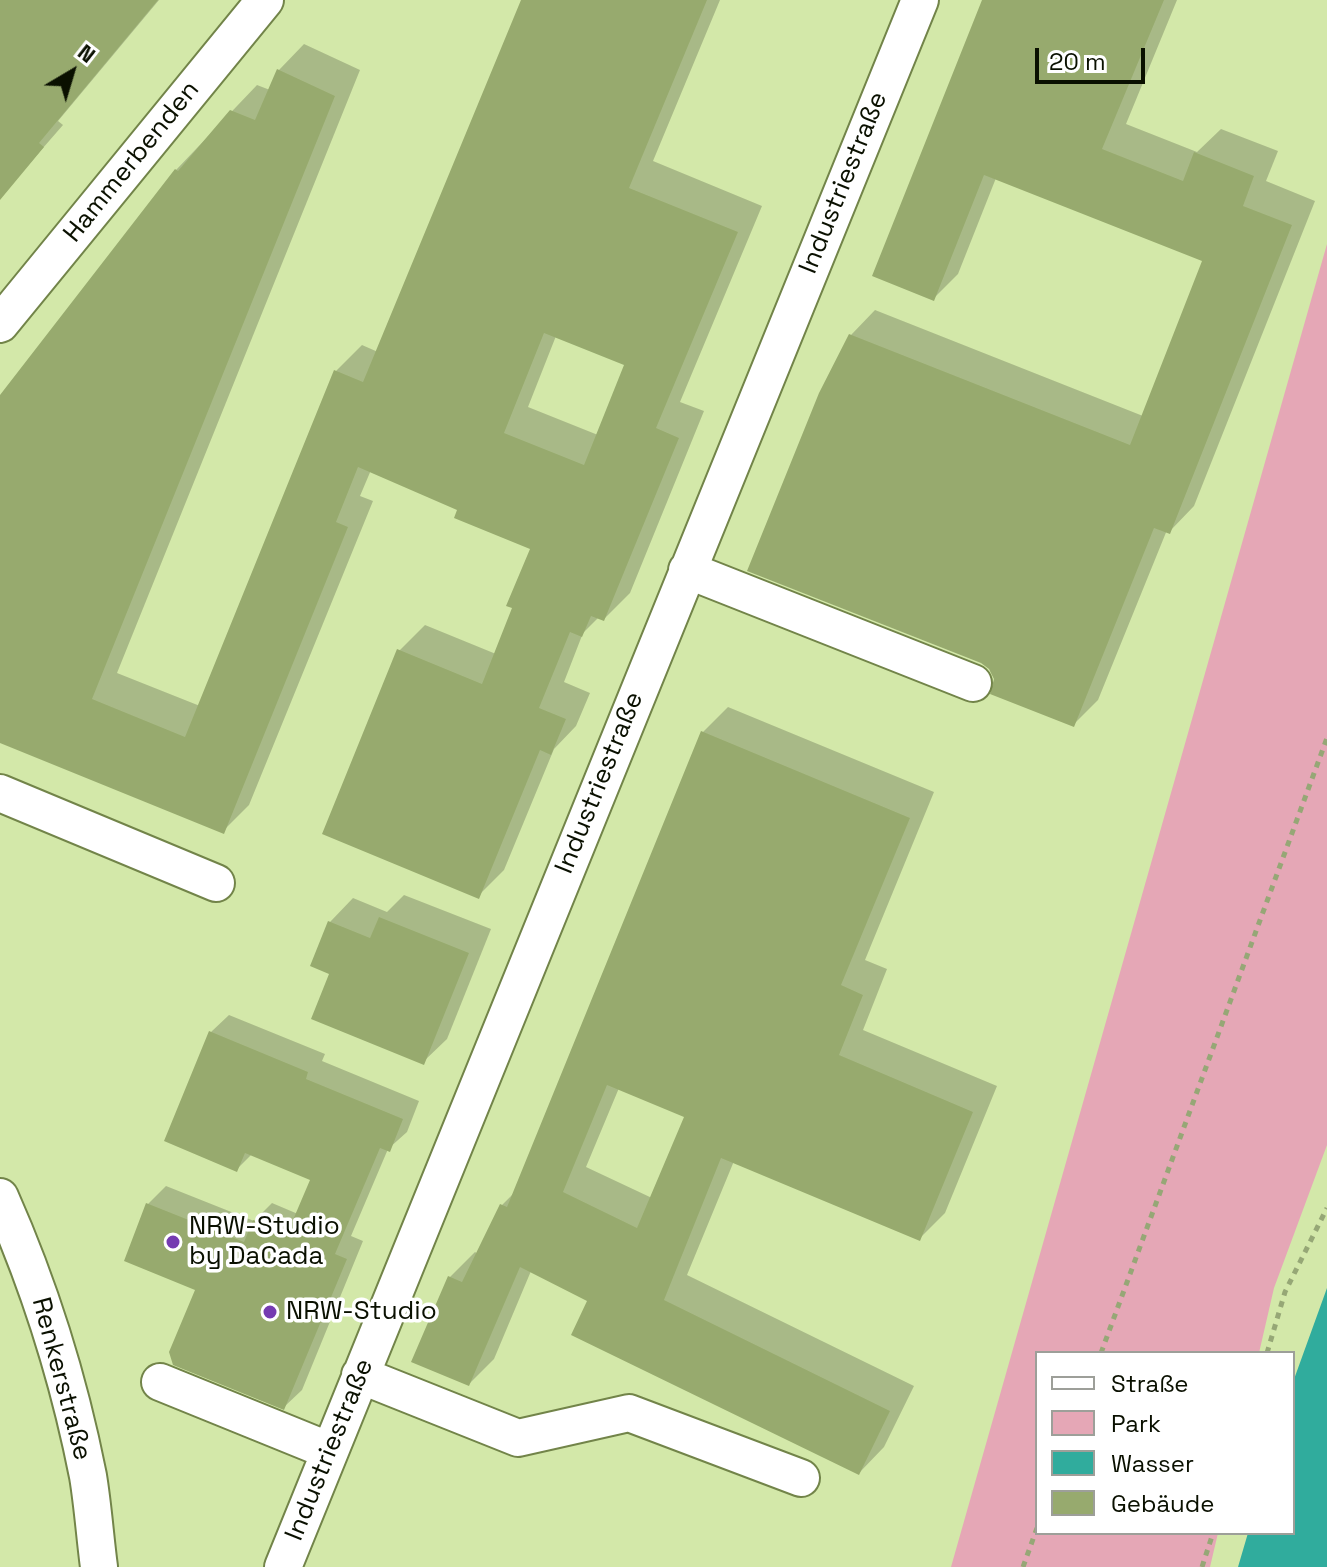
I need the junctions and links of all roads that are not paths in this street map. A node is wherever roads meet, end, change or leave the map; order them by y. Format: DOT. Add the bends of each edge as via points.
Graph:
graph roads {
  1 [pos="265,0"];
  2 [pos="920,0"];
  3 [pos="0,324"];
  4 [pos="687,570"];
  5 [pos="973,683"];
  6 [pos="0,793"];
  7 [pos="216,883"];
  8 [pos="0,1197"];
  9 [pos="360,1375"];
  10 [pos="160,1382"];
  11 [pos="330,1451"];
  12 [pos="801,1478"];
  13 [pos="99,1567"];
  14 [pos="283,1567"];
  1 -- 3 [label="street, Hammerbenden"];
  2 -- 4 [label="street, Industriestraße"];
  4 -- 5 [label="street"];
  4 -- 9 [label="street, Industriestraße"];
  6 -- 7 [label="street"];
  8 -- 13 [label="street, Renkerstraße" via="61,1363 88,1478"];
  9 -- 11 [label="street, Industriestraße"];
  9 -- 12 [label="street" via="518,1438 629,1413"];
  10 -- 11 [label="street"];
  11 -- 14 [label="street, Industriestraße"];
}
